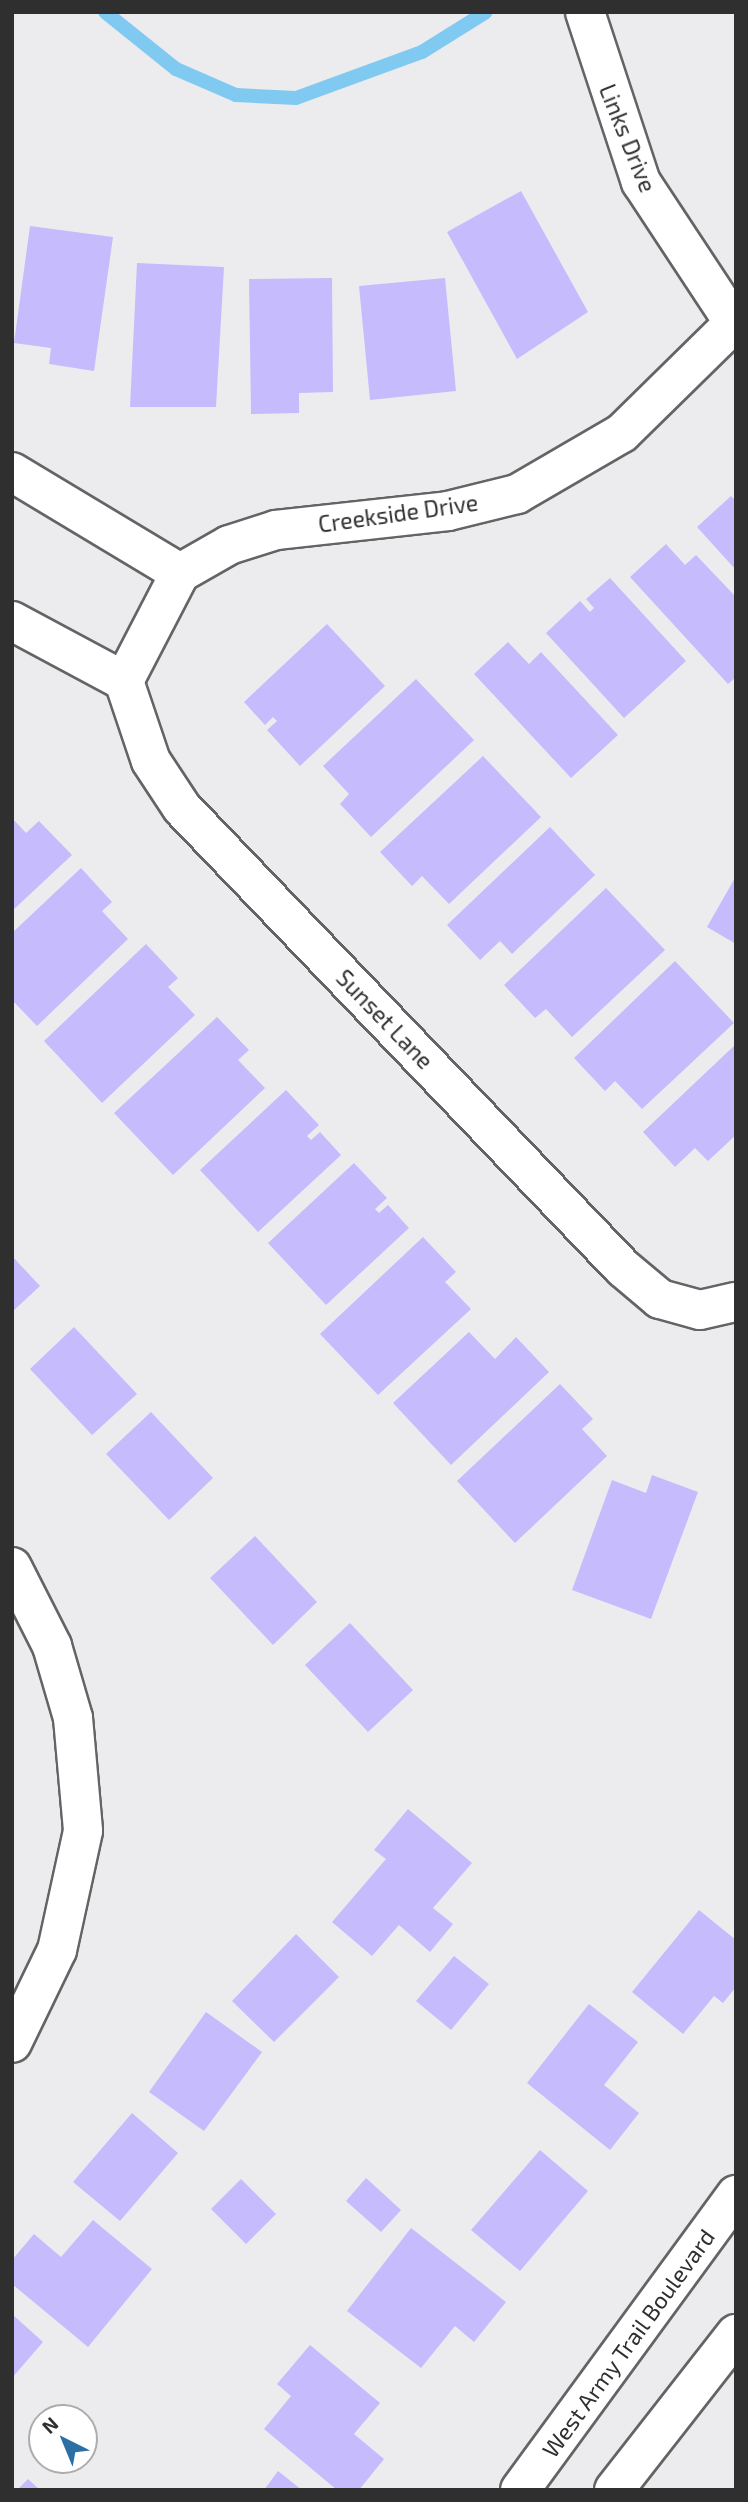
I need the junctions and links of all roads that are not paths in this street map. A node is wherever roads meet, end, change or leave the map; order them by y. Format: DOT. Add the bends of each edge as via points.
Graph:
graph roads {
  1 [pos="587,20"];
  2 [pos="734,325"];
  3 [pos="12,472"];
  4 [pos="180,573"];
  5 [pos="12,621"];
  6 [pos="124,681"];
  7 [pos="718,1306"];
  8 [pos="12,1567"];
  9 [pos="12,2043"];
  10 [pos="736,2195"];
  11 [pos="736,2334"];
  12 [pos="520,2490"];
  13 [pos="614,2490"];
  1 -- 2 [label="street, Links Drive" via="641,182"];
  2 -- 4 [label="street, Creekside Drive" via="622,433 517,494 448,511 276,530 229,545"];
  3 -- 4 [label="street"];
  4 -- 6 [label="street"];
  5 -- 6 [label="street"];
  6 -- 7 [label="street, Sunset Lane" via="151,761 182,808 623,1268 660,1299"];
  8 -- 9 [label="street" via="52,1646 73,1718 83,1831 57,1950"];
  10 -- 12 [label="street, West Army Trail Boulevard"];
  11 -- 13 [label="street"];
}
